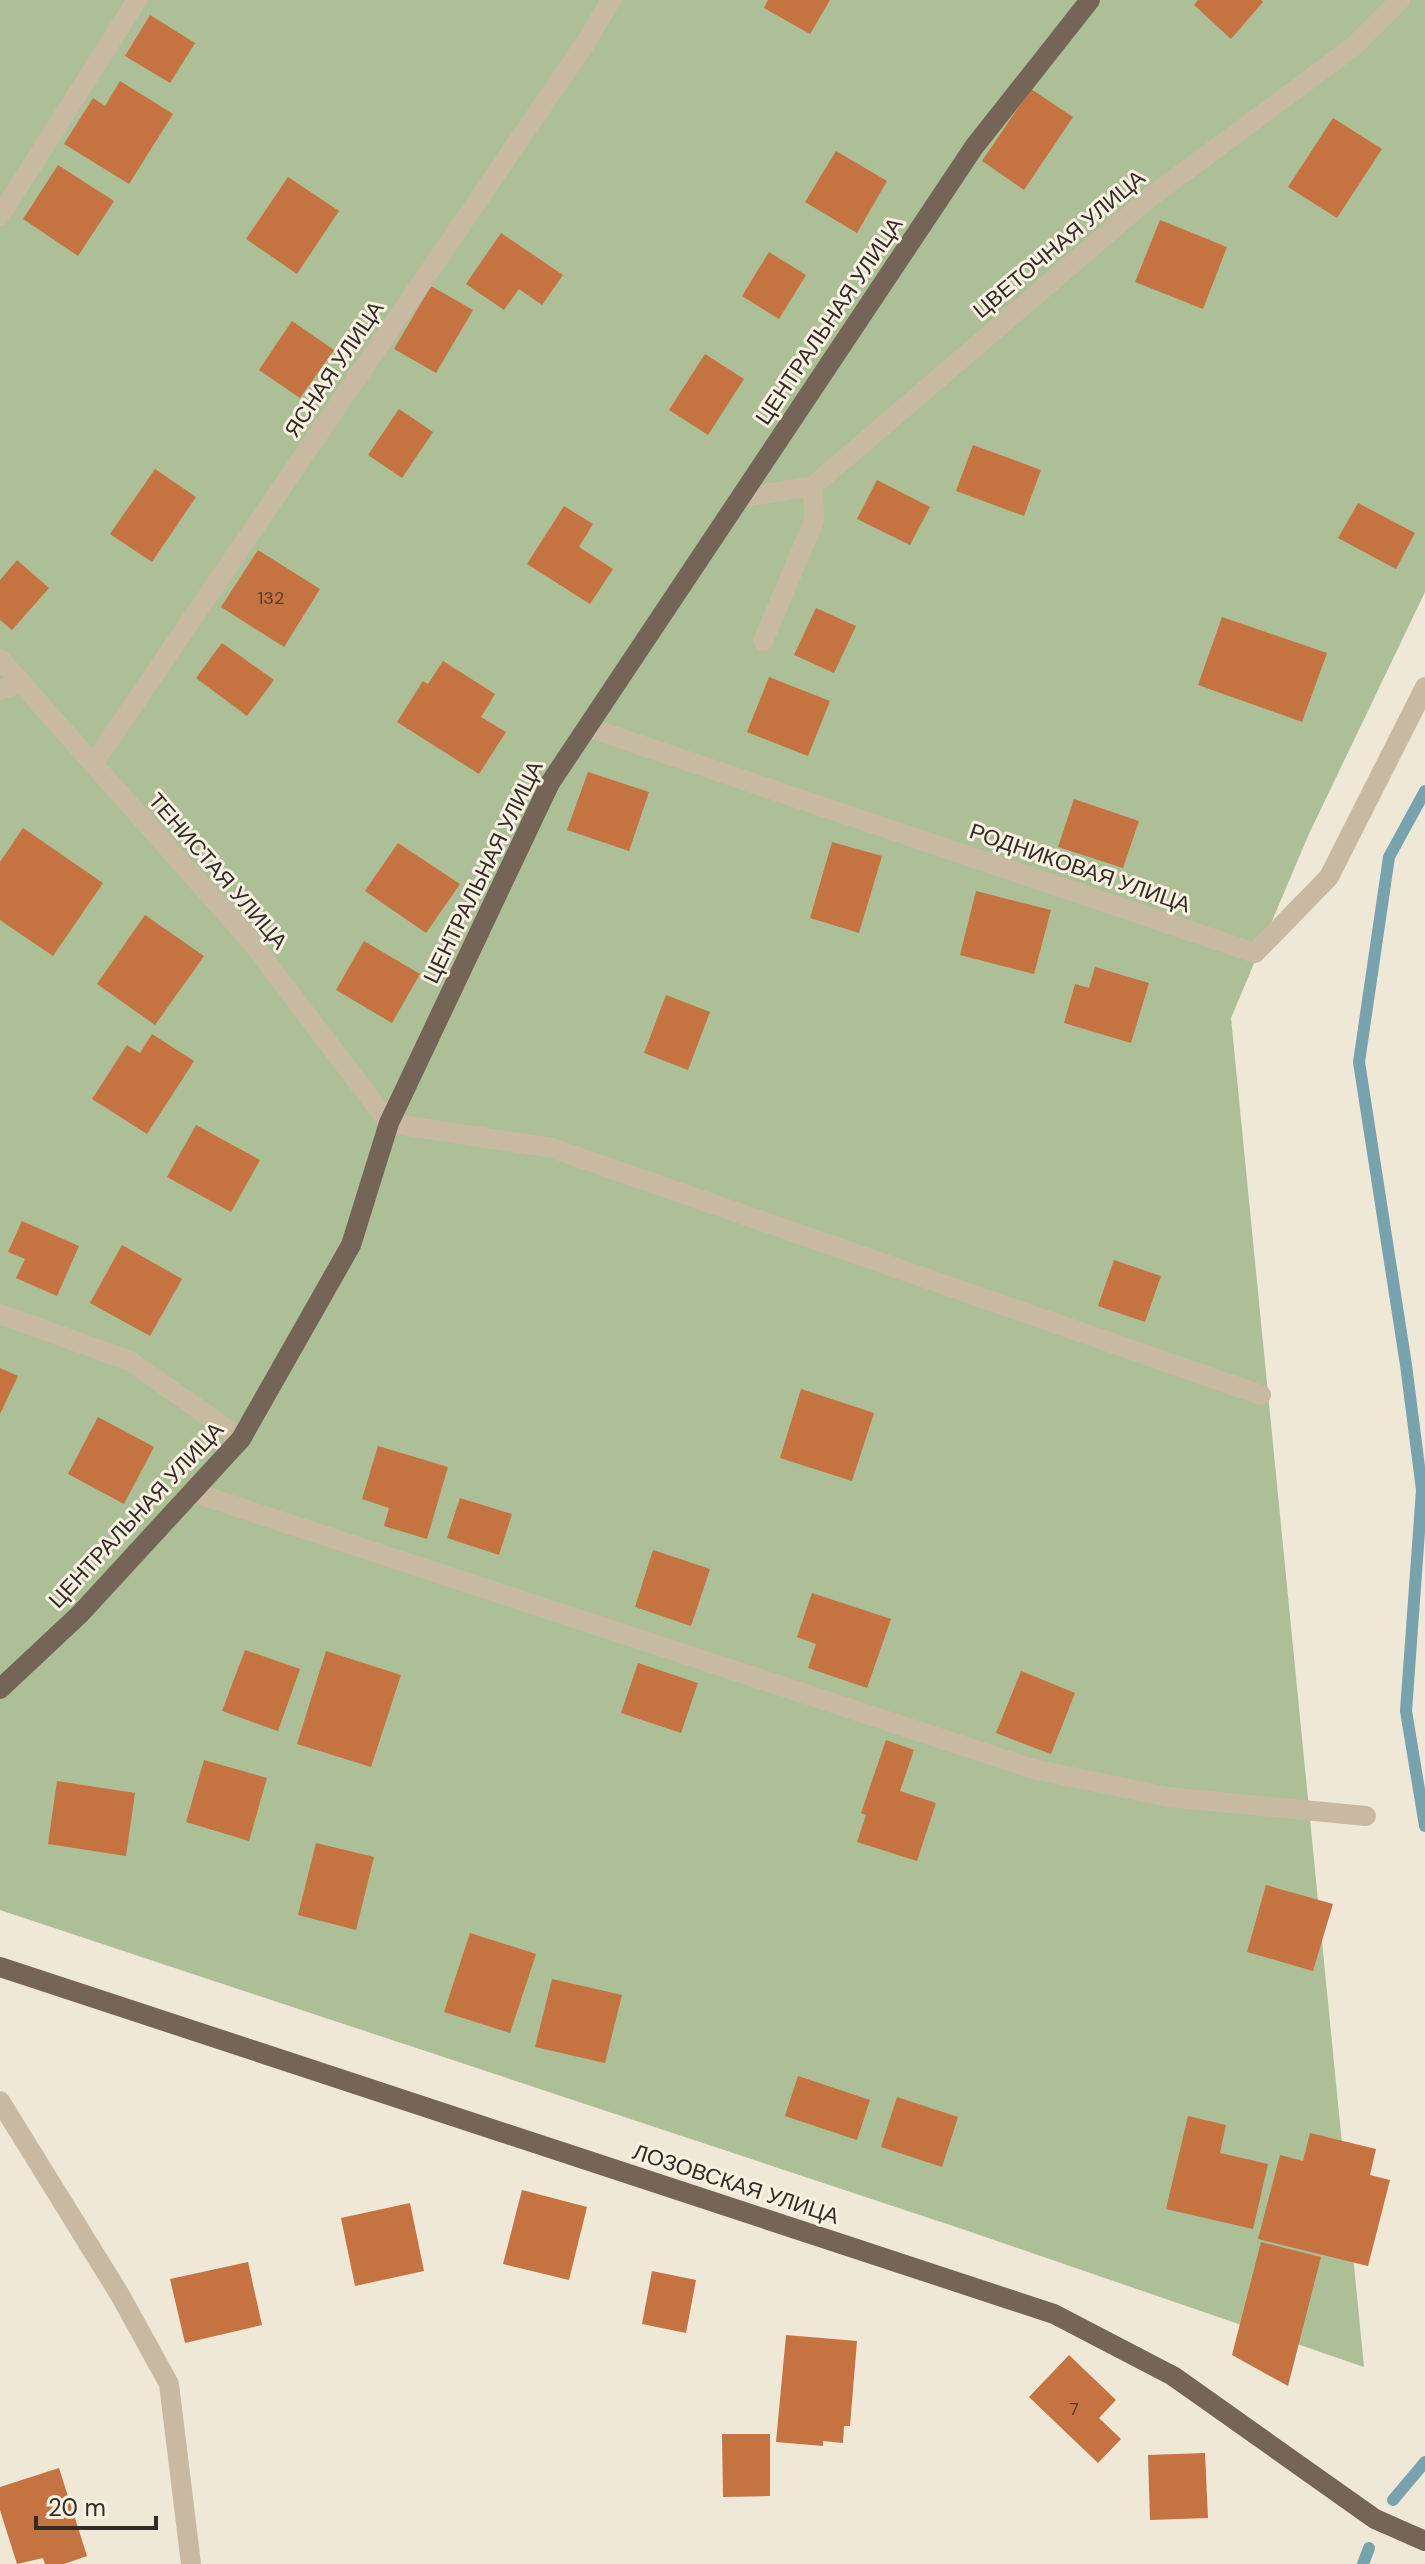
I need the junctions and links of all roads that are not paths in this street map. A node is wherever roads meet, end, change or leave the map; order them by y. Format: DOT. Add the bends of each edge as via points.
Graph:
graph roads {
  1 [pos="137,0"];
  2 [pos="611,0"];
  3 [pos="1090,0"];
  4 [pos="1400,0"];
  5 [pos="0,216"];
  6 [pos="813,486"];
  7 [pos="739,498"];
  8 [pos="763,641"];
  9 [pos="0,659"];
  10 [pos="22,683"];
  11 [pos="1425,687"];
  12 [pos="0,690"];
  13 [pos="587,727"];
  14 [pos="93,764"];
  15 [pos="389,1123"];
  16 [pos="0,1314"];
  17 [pos="1261,1395"];
  18 [pos="241,1439"];
  19 [pos="192,1492"];
  20 [pos="0,1689"];
  21 [pos="1366,1816"];
  22 [pos="0,1967"];
  23 [pos="0,2101"];
  24 [pos="1419,2540"];
  25 [pos="191,2564"];
  1 -- 5 [label="street"];
  2 -- 14 [label="street, ЯСНАЯ УЛИЦА"];
  3 -- 7 [label="main road, ЦЕНТРАЛЬНАЯ УЛИЦА" via="974,147"];
  4 -- 6 [label="street, ЦВЕТОЧНАЯ УЛИЦА" via="1353,47 1149,198"];
  6 -- 7 [label="street"];
  6 -- 8 [label="street" via="814,521"];
  7 -- 13 [label="main road, ЦЕНТРАЛЬНАЯ УЛИЦА"];
  9 -- 10 [label="street, ТЕНИСТАЯ УЛИЦА"];
  10 -- 12 [label="street"];
  10 -- 14 [label="street, ТЕНИСТАЯ УЛИЦА"];
  11 -- 13 [label="street, РОДНИКОВАЯ УЛИЦА" via="1329,877 1255,953"];
  13 -- 15 [label="main road, ЦЕНТРАЛЬНАЯ УЛИЦА" via="550,783"];
  14 -- 15 [label="street, ТЕНИСТАЯ УЛИЦА" via="249,939"];
  15 -- 17 [label="street" via="552,1148"];
  15 -- 18 [label="main road, ЦЕНТРАЛЬНАЯ УЛИЦА" via="351,1245"];
  16 -- 18 [label="street" via="130,1361"];
  18 -- 19 [label="main road, ЦЕНТРАЛЬНАЯ УЛИЦА"];
  19 -- 20 [label="main road, ЦЕНТРАЛЬНАЯ УЛИЦА" via="80,1614"];
  19 -- 21 [label="street" via="1033,1769 1168,1797"];
  22 -- 24 [label="main road, ЛОЗОВСКАЯ УЛИЦА" via="1054,2314 1173,2376 1375,2519"];
  23 -- 25 [label="street" via="169,2384"];
}
